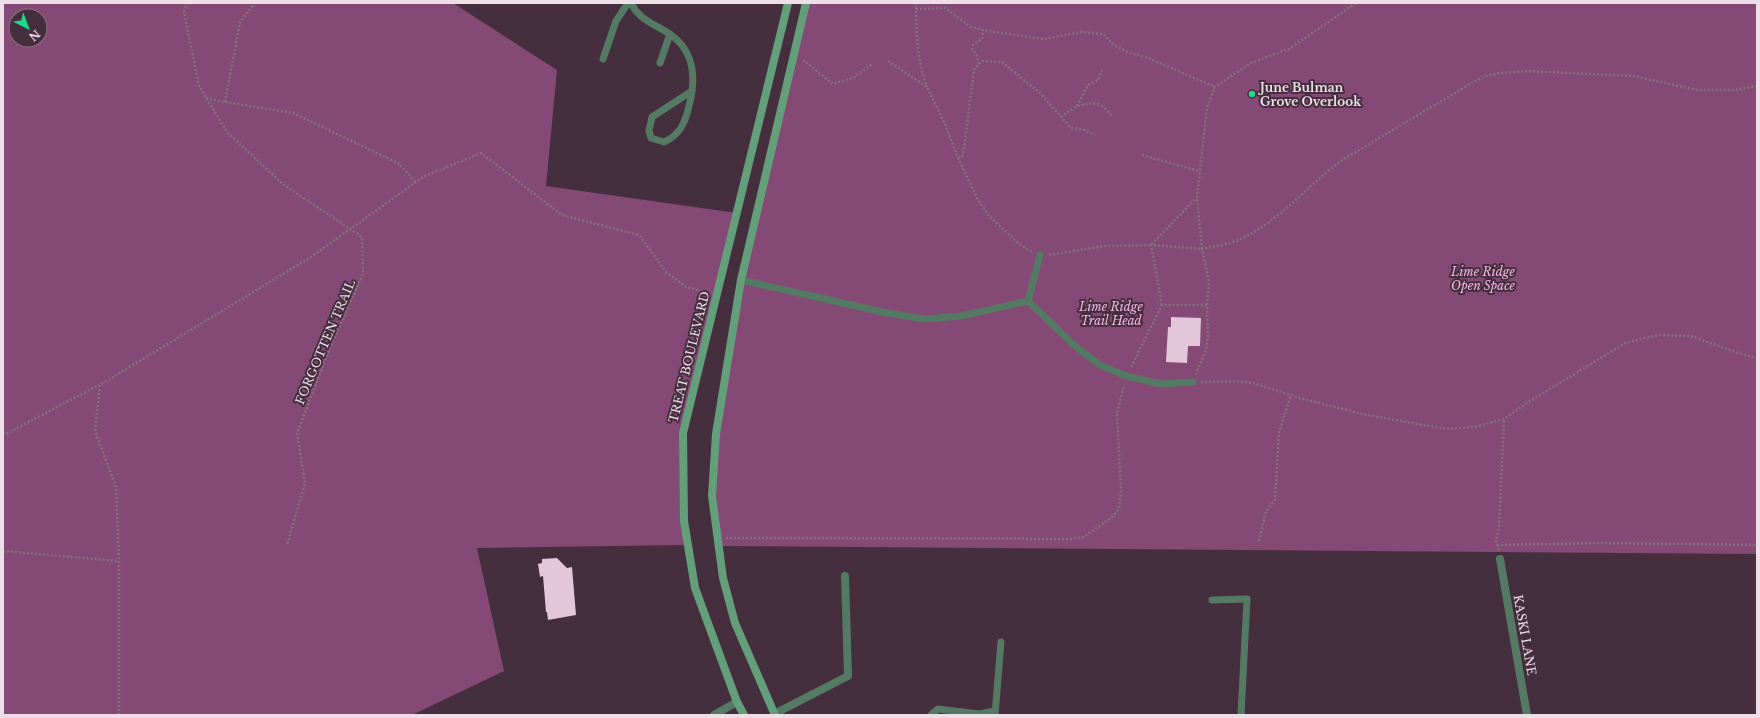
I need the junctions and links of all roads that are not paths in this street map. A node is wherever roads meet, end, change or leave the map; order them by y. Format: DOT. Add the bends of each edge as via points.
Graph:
graph roads {
  1 [pos="630,3"];
  2 [pos="787,3"];
  3 [pos="806,3"];
  4 [pos="670,34"];
  5 [pos="603,59"];
  6 [pos="660,63"];
  7 [pos="692,91"];
  8 [pos="1040,255"];
  9 [pos="741,280"];
  10 [pos="1028,301"];
  11 [pos="1193,382"];
  12 [pos="1500,560"];
  13 [pos="845,576"];
  14 [pos="1212,600"];
  15 [pos="1001,642"];
  16 [pos="737,702"];
  17 [pos="995,713"];
  18 [pos="774,714"];
  19 [pos="714,715"];
  20 [pos="744,715"];
  21 [pos="931,715"];
  22 [pos="1241,715"];
  23 [pos="1527,715"];
  1 -- 4 [label="lane" via="638,14"];
  1 -- 5 [label="lane" via="616,21"];
  2 -- 16 [label="main road, TREAT BOULEVARD" via="683,433 684,521 695,588"];
  3 -- 9 [label="main road"];
  4 -- 6 [label="lane"];
  4 -- 7 [label="lane" via="683,46 690,58 694,76"];
  7 -- 7 [label="lane" via="682,127 673,138 664,142 652,138 649,132 652,117"];
  8 -- 10 [label="lane"];
  9 -- 10 [label="lane" via="887,313 925,319 961,316"];
  9 -- 18 [label="main road" via="716,434 712,496 722,578 735,622"];
  10 -- 11 [label="lane" via="1088,357 1100,364 1126,376 1161,384"];
  12 -- 23 [label="street, KASKI LANE"];
  13 -- 18 [label="street" via="848,676"];
  14 -- 22 [label="lane" via="1247,599"];
  15 -- 17 [label="lane"];
  16 -- 19 [label="street"];
  16 -- 20 [label="main road, TREAT BOULEVARD"];
  17 -- 21 [label="lane" via="979,714 938,708"];
}
